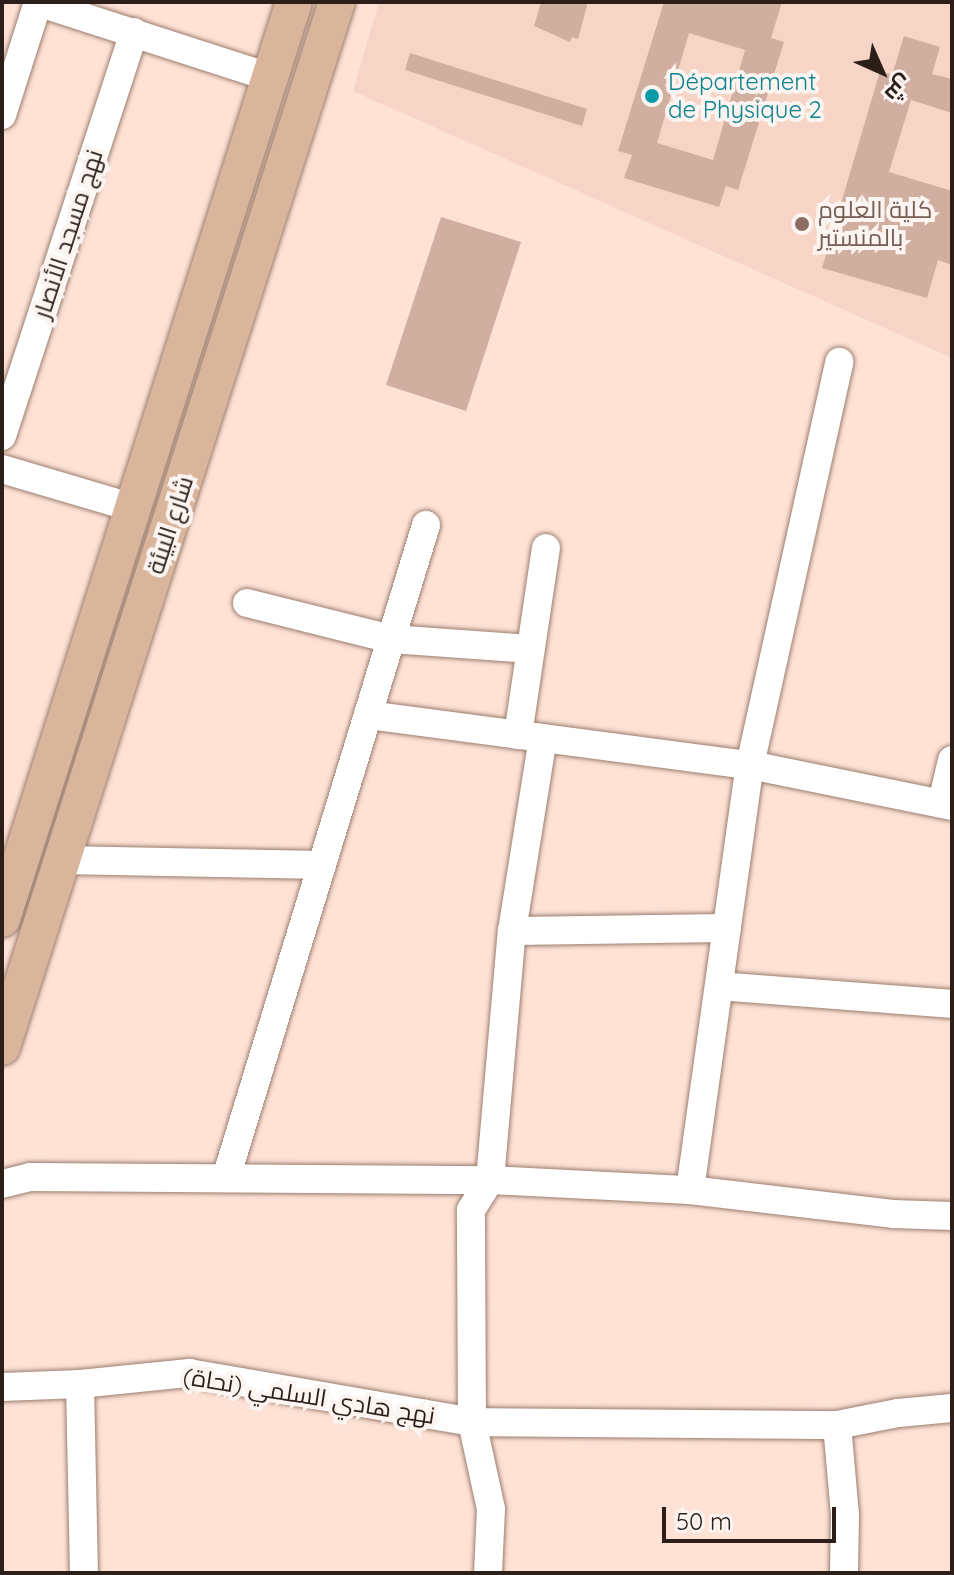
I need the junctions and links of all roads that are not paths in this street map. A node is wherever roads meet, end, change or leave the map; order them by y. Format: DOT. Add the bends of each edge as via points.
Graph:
graph roads {
  1 [pos="38,2"];
  2 [pos="337,2"];
  3 [pos="288,8"];
  4 [pos="134,32"];
  5 [pos="316,66"];
  6 [pos="269,76"];
  7 [pos="305,107"];
  8 [pos="2,115"];
  9 [pos="839,362"];
  10 [pos="2,436"];
  11 [pos="2,469"];
  12 [pos="134,508"];
  13 [pos="426,525"];
  14 [pos="546,548"];
  15 [pos="247,603"];
  16 [pos="391,639"];
  17 [pos="531,649"];
  18 [pos="368,715"];
  19 [pos="531,736"];
  20 [pos="952,760"];
  21 [pos="750,765"];
  22 [pos="947,804"];
  23 [pos="62,860"];
  24 [pos="322,865"];
  25 [pos="2,919"];
  26 [pos="727,928"];
  27 [pos="512,931"];
  28 [pos="719,986"];
  29 [pos="952,1004"];
  30 [pos="2,1047"];
  31 [pos="2,1170"];
  32 [pos="30,1177"];
  33 [pos="226,1178"];
  34 [pos="490,1180"];
  35 [pos="2,1184"];
  36 [pos="690,1190"];
  37 [pos="952,1216"];
  38 [pos="80,1384"];
  39 [pos="2,1387"];
  40 [pos="952,1408"];
  41 [pos="472,1422"];
  42 [pos="837,1425"];
  43 [pos="84,1573"];
  44 [pos="481,1573"];
  45 [pos="844,1573"];
  1 -- 4 [label="street"];
  1 -- 8 [label="street"];
  2 -- 5 [label="main road, شارع البيئة"];
  3 -- 6 [label="main road, شارع البيئة"];
  4 -- 6 [label="street"];
  4 -- 10 [label="street, نهج مسجد الأنصار"];
  5 -- 6 [label="main road"];
  5 -- 7 [label="main road, شارع البيئة"];
  6 -- 7 [label="main road"];
  6 -- 12 [label="main road, شارع البيئة"];
  7 -- 23 [label="main road, شارع البيئة"];
  9 -- 21 [label="street"];
  11 -- 12 [label="street"];
  12 -- 25 [label="main road, شارع البيئة"];
  13 -- 16 [label="street"];
  14 -- 17 [label="street"];
  15 -- 16 [label="street"];
  16 -- 17 [label="street"];
  16 -- 18 [label="street"];
  17 -- 19 [label="street"];
  18 -- 19 [label="street"];
  18 -- 24 [label="street"];
  19 -- 21 [label="street"];
  19 -- 27 [label="street"];
  20 -- 22 [label="street"];
  21 -- 22 [label="street"];
  21 -- 26 [label="street"];
  23 -- 24 [label="street"];
  23 -- 30 [label="main road, شارع البيئة"];
  24 -- 33 [label="street"];
  26 -- 27 [label="street"];
  26 -- 28 [label="street"];
  27 -- 34 [label="street"];
  28 -- 29 [label="street"];
  28 -- 36 [label="street"];
  31 -- 32 [label="street"];
  32 -- 33 [label="street"];
  32 -- 35 [label="street"];
  33 -- 34 [label="street"];
  34 -- 36 [label="street"];
  34 -- 41 [label="street" via="471,1210"];
  36 -- 37 [label="street"];
  38 -- 39 [label="street, نهج هادي السلمي (نحاة)"];
  38 -- 41 [label="street, نهج هادي السلمي (نحاة)" via="189,1373"];
  38 -- 43 [label="street"];
  40 -- 42 [label="street, نهج هادي السلمي (نحاة)"];
  41 -- 42 [label="street, نهج هادي السلمي (نحاة)"];
  41 -- 44 [label="street" via="491,1509"];
  42 -- 45 [label="street"];
}
